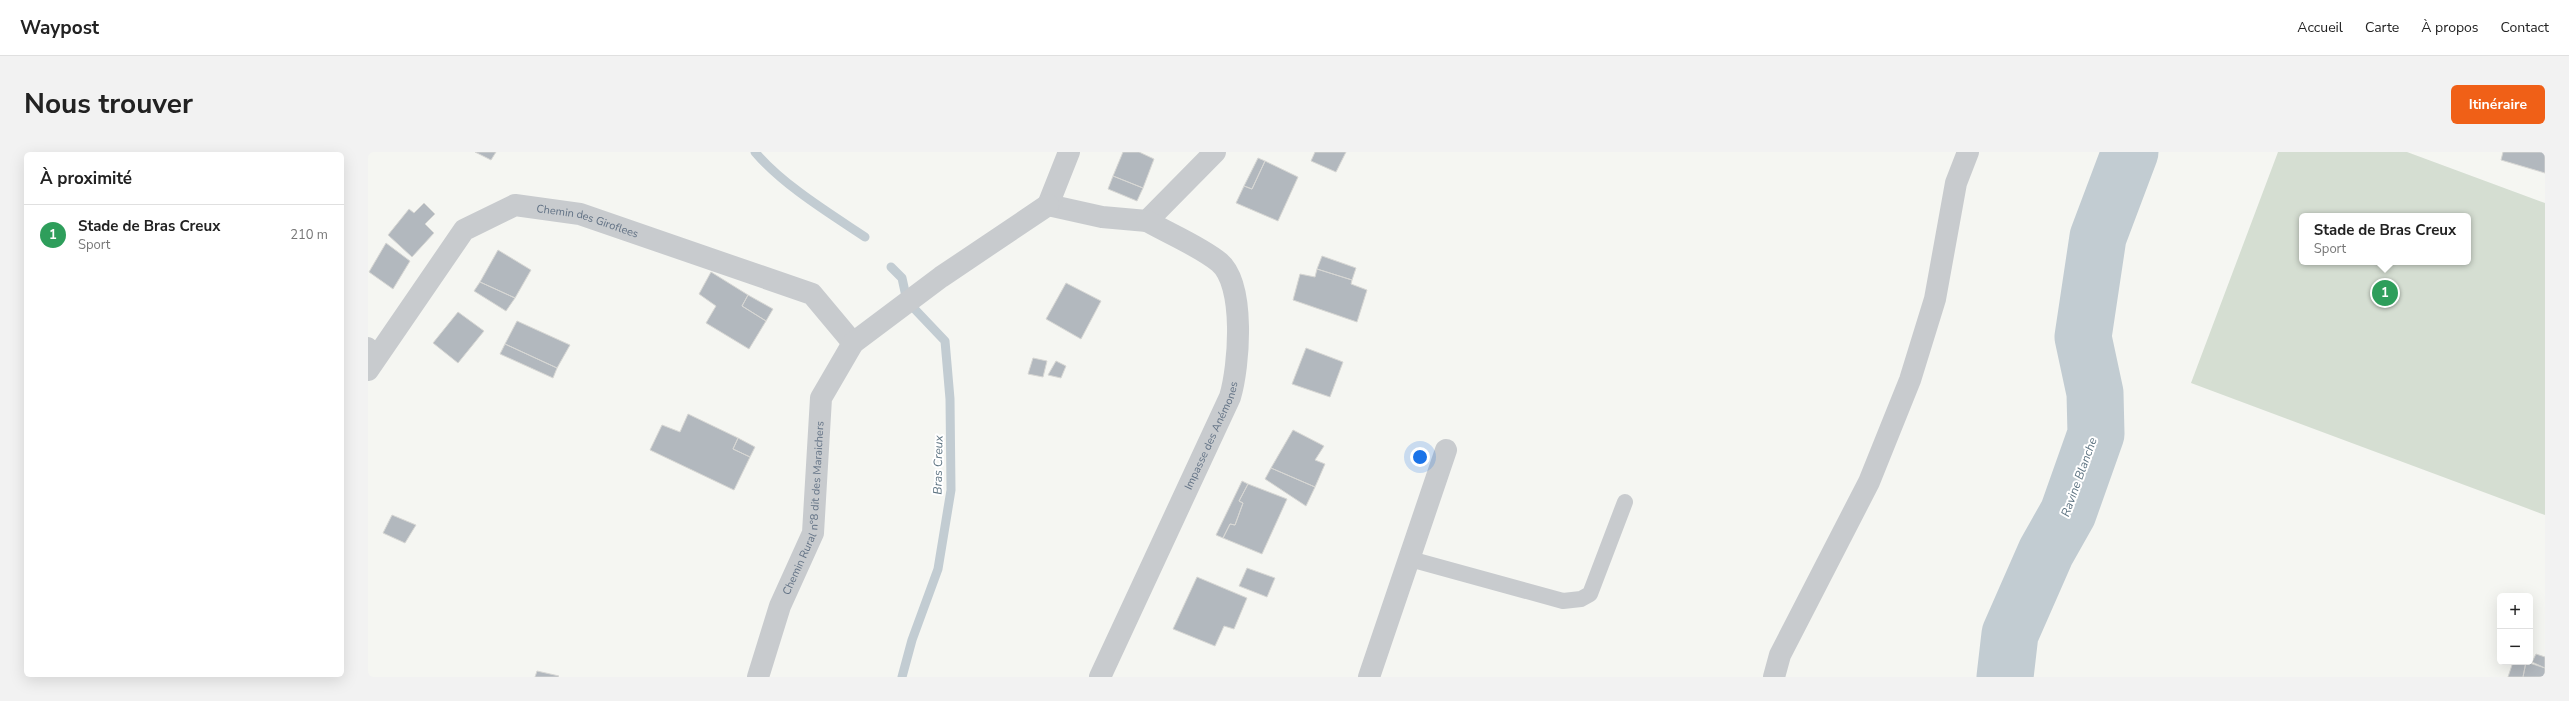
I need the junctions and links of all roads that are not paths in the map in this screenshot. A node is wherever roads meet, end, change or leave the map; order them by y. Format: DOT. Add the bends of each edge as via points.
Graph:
graph roads {
  1 [pos="1069,152"];
  2 [pos="1215,152"];
  3 [pos="1968,152"];
  4 [pos="1048,205"];
  5 [pos="1147,221"];
  6 [pos="853,342"];
  7 [pos="372,356"];
  8 [pos="1446,450"];
  9 [pos="1625,502"];
  10 [pos="1410,559"];
  11 [pos="758,677"];
  12 [pos="1100,677"];
  13 [pos="1369,677"];
  14 [pos="1774,677"];
  1 -- 4 [label="street"];
  2 -- 5 [label="street"];
  3 -- 14 [label="street" via="1956,183 1935,299 1910,380 1869,482 1780,655"];
  4 -- 5 [label="street" via="1102,218"];
  4 -- 6 [label="street" via="941,276"];
  5 -- 12 [label="street, Impasse des Anémones" via="1219,262 1230,277 1235,294 1238,353 1236,375 1230,397"];
  6 -- 7 [label="street, Chemin des Giroflees" via="812,294 580,214 515,205 464,230"];
  6 -- 11 [label="street, Chemin Rural n°8 dit des Maraichers" via="821,398 813,533 780,606"];
  8 -- 10 [label="street"];
  9 -- 10 [label="lane" via="1590,594 1581,599 1564,601"];
  10 -- 13 [label="street"];
}
